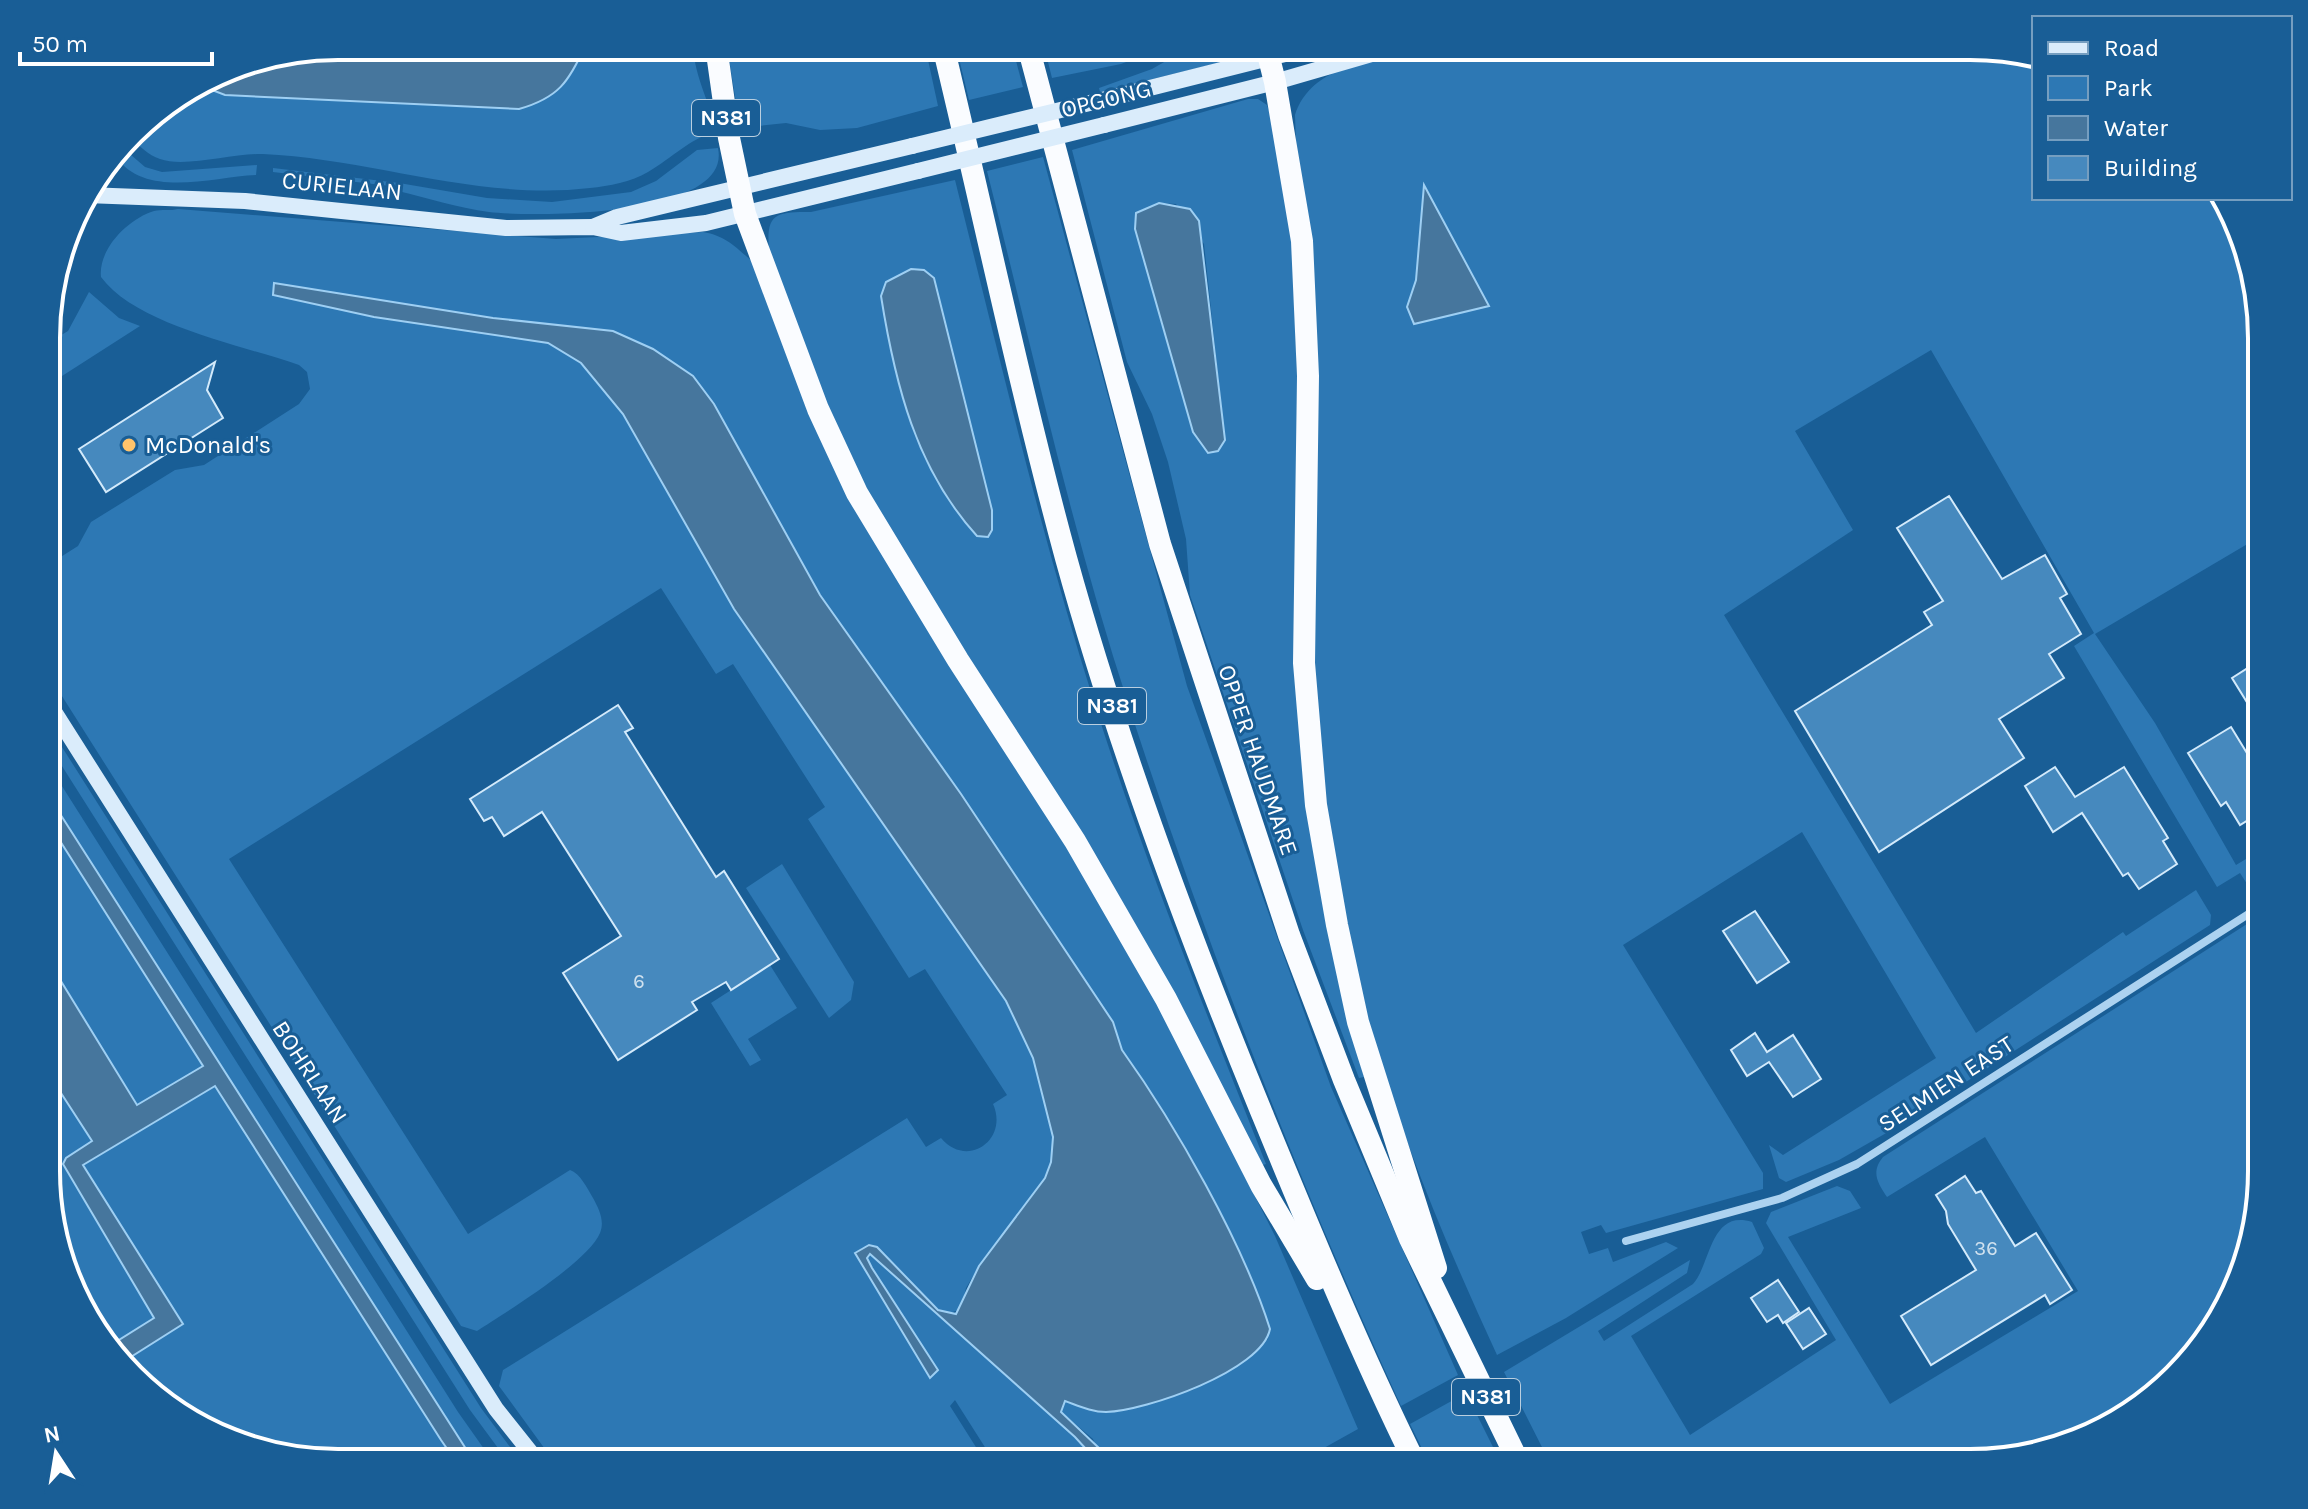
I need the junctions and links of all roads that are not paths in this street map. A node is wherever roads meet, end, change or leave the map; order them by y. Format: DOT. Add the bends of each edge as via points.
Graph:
graph roads {
  1 [pos="718,60"];
  2 [pos="946,60"];
  3 [pos="1032,60"];
  4 [pos="1240,60"];
  5 [pos="1270,60"];
  6 [pos="1351,60"];
  7 [pos="1275,82"];
  8 [pos="912,146"];
  9 [pos="918,171"];
  10 [pos="740,190"];
  11 [pos="101,194"];
  12 [pos="745,214"];
  13 [pos="593,227"];
  14 [pos="60,721"];
  15 [pos="2247,915"];
  16 [pos="1626,1241"];
  17 [pos="1453,1331"];
  18 [pos="1355,1341"];
  19 [pos="1408,1448"];
  20 [pos="1512,1448"];
  21 [pos="528,1449"];
  1 -- 10 [label="highway, N381"];
  2 -- 18 [label="highway, N381" via="1066,558 1111,703 1176,896"];
  3 -- 17 [label="highway, OPPER HAUDMARE / N381" via="1160,544 1203,680 1344,1080"];
  4 -- 8 [label="main road, OPGONG, bridge"];
  5 -- 7 [label="highway, N381"];
  6 -- 7 [label="main road, OPGONG"];
  7 -- 9 [label="main road, OPGONG, bridge"];
  7 -- 17 [label="highway, N381" via="1302,241 1306,306 1304,663 1316,805 1358,1022 1410,1176"];
  8 -- 10 [label="main road, CURIELAAN"];
  9 -- 12 [label="main road, CURIELAAN"];
  10 -- 12 [label="highway, N381"];
  10 -- 13 [label="main road, CURIELAAN"];
  11 -- 13 [label="main road, CURIELAAN" via="260,202 506,228"];
  12 -- 13 [label="main road, CURIELAAN" via="621,233"];
  12 -- 18 [label="highway, N381" via="818,409 857,493 1075,841 1166,999 1261,1185"];
  14 -- 21 [label="main road, BOHRLAAN" via="496,1409"];
  15 -- 16 [label="street, SELMIEN EAST" via="1857,1164 1782,1198"];
  17 -- 20 [label="highway, OPPER HAUDMARE / N381"];
  18 -- 19 [label="highway, N381"];
}
